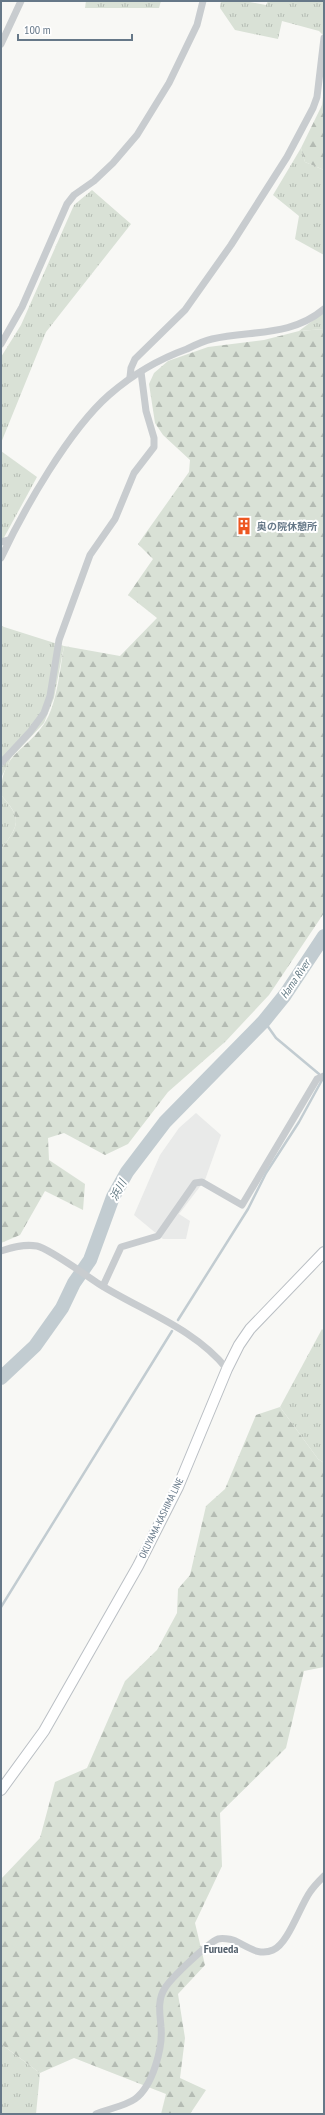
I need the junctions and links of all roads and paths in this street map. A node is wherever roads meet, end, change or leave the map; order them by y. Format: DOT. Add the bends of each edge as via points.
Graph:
graph roads {
  1 [pos="20,1"];
  2 [pos="203,1"];
  3 [pos="324,38"];
  4 [pos="1,44"];
  5 [pos="324,309"];
  6 [pos="1,344"];
  7 [pos="141,372"];
  8 [pos="130,377"];
  9 [pos="9,540"];
  10 [pos="1,542"];
  11 [pos="1,558"];
  12 [pos="1,763"];
  13 [pos="321,1077"];
  14 [pos="1,1251"];
  15 [pos="324,1252"];
  16 [pos="102,1285"];
  17 [pos="227,1369"];
  18 [pos="1,1790"];
  19 [pos="324,1876"];
  20 [pos="96,2114"];
  1 -- 4 [label="street"];
  2 -- 6 [label="street" via="198,25 137,135 113,163 74,195 67,204 22,307"];
  3 -- 8 [label="street" via="316,97 308,120 207,280 185,310 135,359"];
  5 -- 7 [label="street" via="301,324 266,333 212,339 171,355"];
  7 -- 8 [label="street"];
  7 -- 12 [label="street" via="154,447 134,473 115,519 90,555 59,640 50,696 44,713"];
  8 -- 9 [label="street" via="108,395 78,430 50,470"];
  9 -- 10 [label="street"];
  9 -- 11 [label="street"];
  13 -- 16 [label="street" via="242,1205 202,1182 195,1183 158,1236 122,1247"];
  14 -- 16 [label="street" via="18,1246 37,1246"];
  15 -- 17 [label="main road, OKUYAMA-KASHIMA LINE" via="250,1329"];
  16 -- 17 [label="street" via="198,1340"];
  17 -- 18 [label="main road, OKUYAMA-KASHIMA LINE" via="178,1487 138,1566 44,1731"];
  19 -- 20 [label="street" via="310,1892 285,1938 274,1950 255,1951 232,1940 219,1939 165,1987 161,1996 162,2034 157,2062 145,2088 135,2099"];
}
